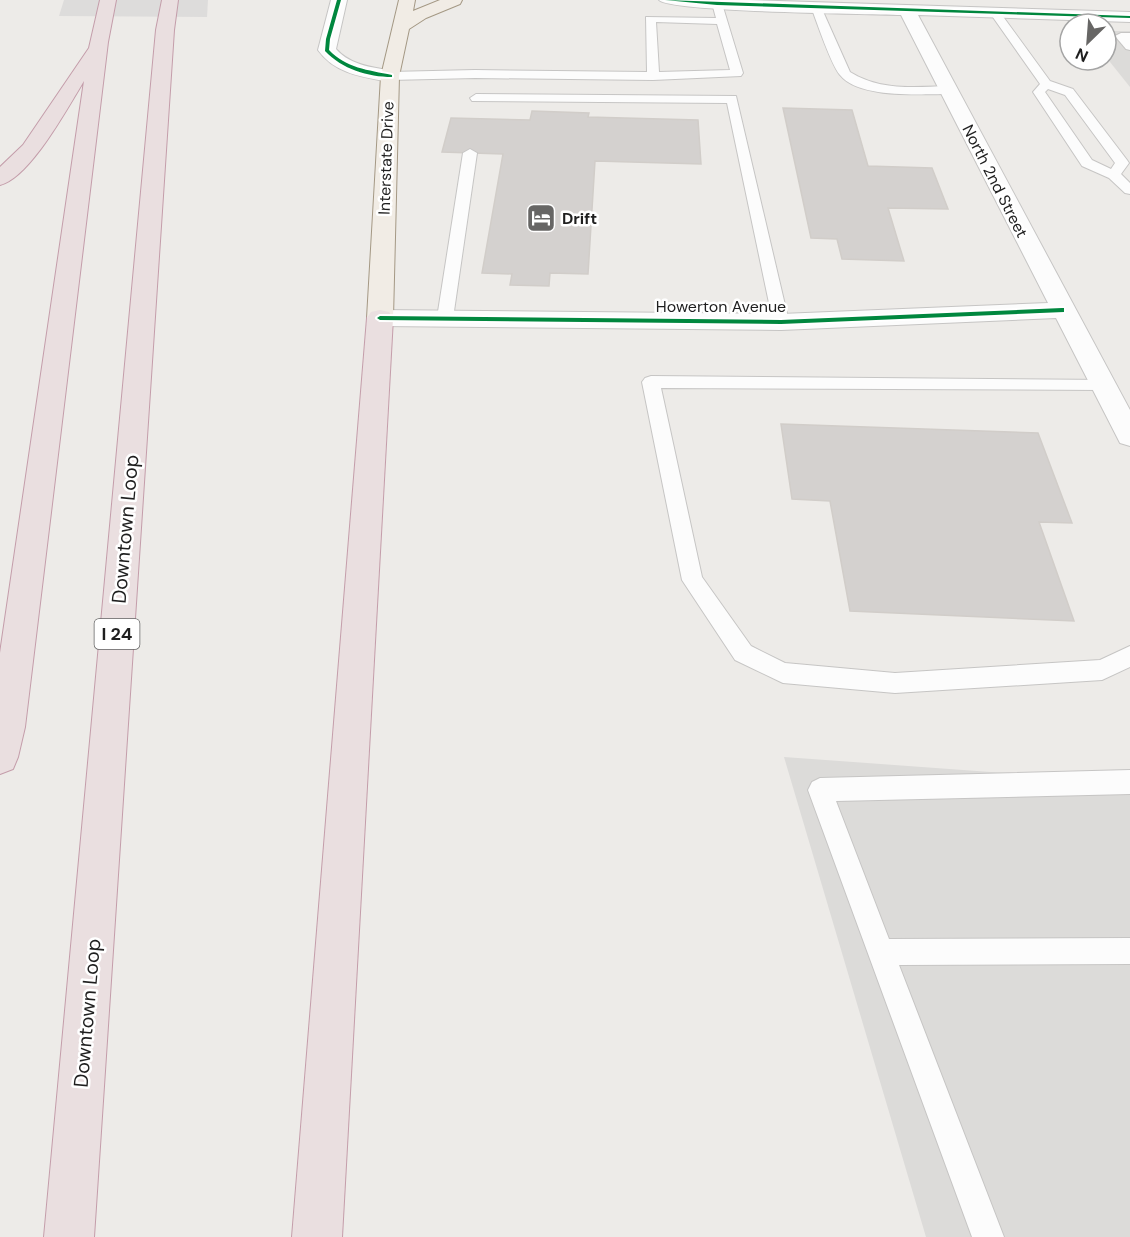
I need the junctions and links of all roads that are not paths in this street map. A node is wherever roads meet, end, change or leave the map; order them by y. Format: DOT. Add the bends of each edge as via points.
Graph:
graph roads {
  1 [pos="108,0"];
  2 [pos="339,0"];
  3 [pos="407,0"];
  4 [pos="454,0"];
  5 [pos="667,0"];
  6 [pos="816,7"];
  7 [pos="907,10"];
  8 [pos="720,12"];
  9 [pos="995,13"];
  10 [pos="167,15"];
  11 [pos="1058,17"];
  12 [pos="400,27"];
  13 [pos="1125,36"];
  14 [pos="101,37"];
  15 [pos="1130,47"];
  16 [pos="475,74"];
  17 [pos="390,76"];
  18 [pos="653,76"];
  19 [pos="1046,84"];
  20 [pos="948,90"];
  21 [pos="470,153"];
  22 [pos="1114,175"];
  23 [pos="0,179"];
  24 [pos="1129,188"];
  25 [pos="1062,310"];
  26 [pos="380,318"];
  27 [pos="445,318"];
  28 [pos="781,322"];
  29 [pos="1102,384"];
  30 [pos="1130,436"];
  31 [pos="1130,656"];
  32 [pos="0,757"];
  33 [pos="1130,782"];
  34 [pos="1130,951"];
  35 [pos="880,952"];
  36 [pos="69,1237"];
  37 [pos="317,1237"];
  38 [pos="988,1237"];
  1 -- 14 [label="highway"];
  2 -- 17 [label="street" via="327,50 344,65"];
  3 -- 12 [label="main road, Interstate Drive"];
  4 -- 12 [label="main road"];
  5 -- 8 [label="street"];
  6 -- 7 [label="street"];
  6 -- 8 [label="street"];
  6 -- 20 [label="lane" via="845,74 853,80 905,91"];
  7 -- 9 [label="street"];
  7 -- 20 [label="street, North 2nd Street"];
  8 -- 18 [label="lane" via="650,19"];
  8 -- 18 [label="lane" via="737,73"];
  9 -- 11 [label="street"];
  9 -- 19 [label="lane"];
  10 -- 36 [label="highway, Downtown Loop / I 24"];
  12 -- 17 [label="main road, Interstate Drive"];
  13 -- 15 [label="lane"];
  14 -- 23 [label="highway" via="31,149"];
  14 -- 32 [label="highway"];
  16 -- 17 [label="lane"];
  16 -- 18 [label="lane"];
  16 -- 28 [label="lane" via="475,103 732,99"];
  17 -- 26 [label="main road, Interstate Drive"];
  19 -- 22 [label="lane" via="1039,92 1088,163"];
  19 -- 22 [label="lane" via="1069,92 1109,145 1122,163"];
  20 -- 25 [label="street, North 2nd Street"];
  21 -- 27 [label="lane"];
  22 -- 24 [label="lane"];
  25 -- 28 [label="street, Howerton Avenue"];
  25 -- 29 [label="street, North 2nd Street"];
  26 -- 27 [label="street, Howerton Avenue"];
  26 -- 37 [label="highway"];
  27 -- 28 [label="street, Howerton Avenue"];
  29 -- 30 [label="street, North 2nd Street"];
  29 -- 31 [label="lane" via="651,382 692,580 743,653 783,673 895,683 1102,670"];
  33 -- 35 [label="lane" via="820,790"];
  34 -- 35 [label="lane"];
  35 -- 38 [label="lane"];
}
